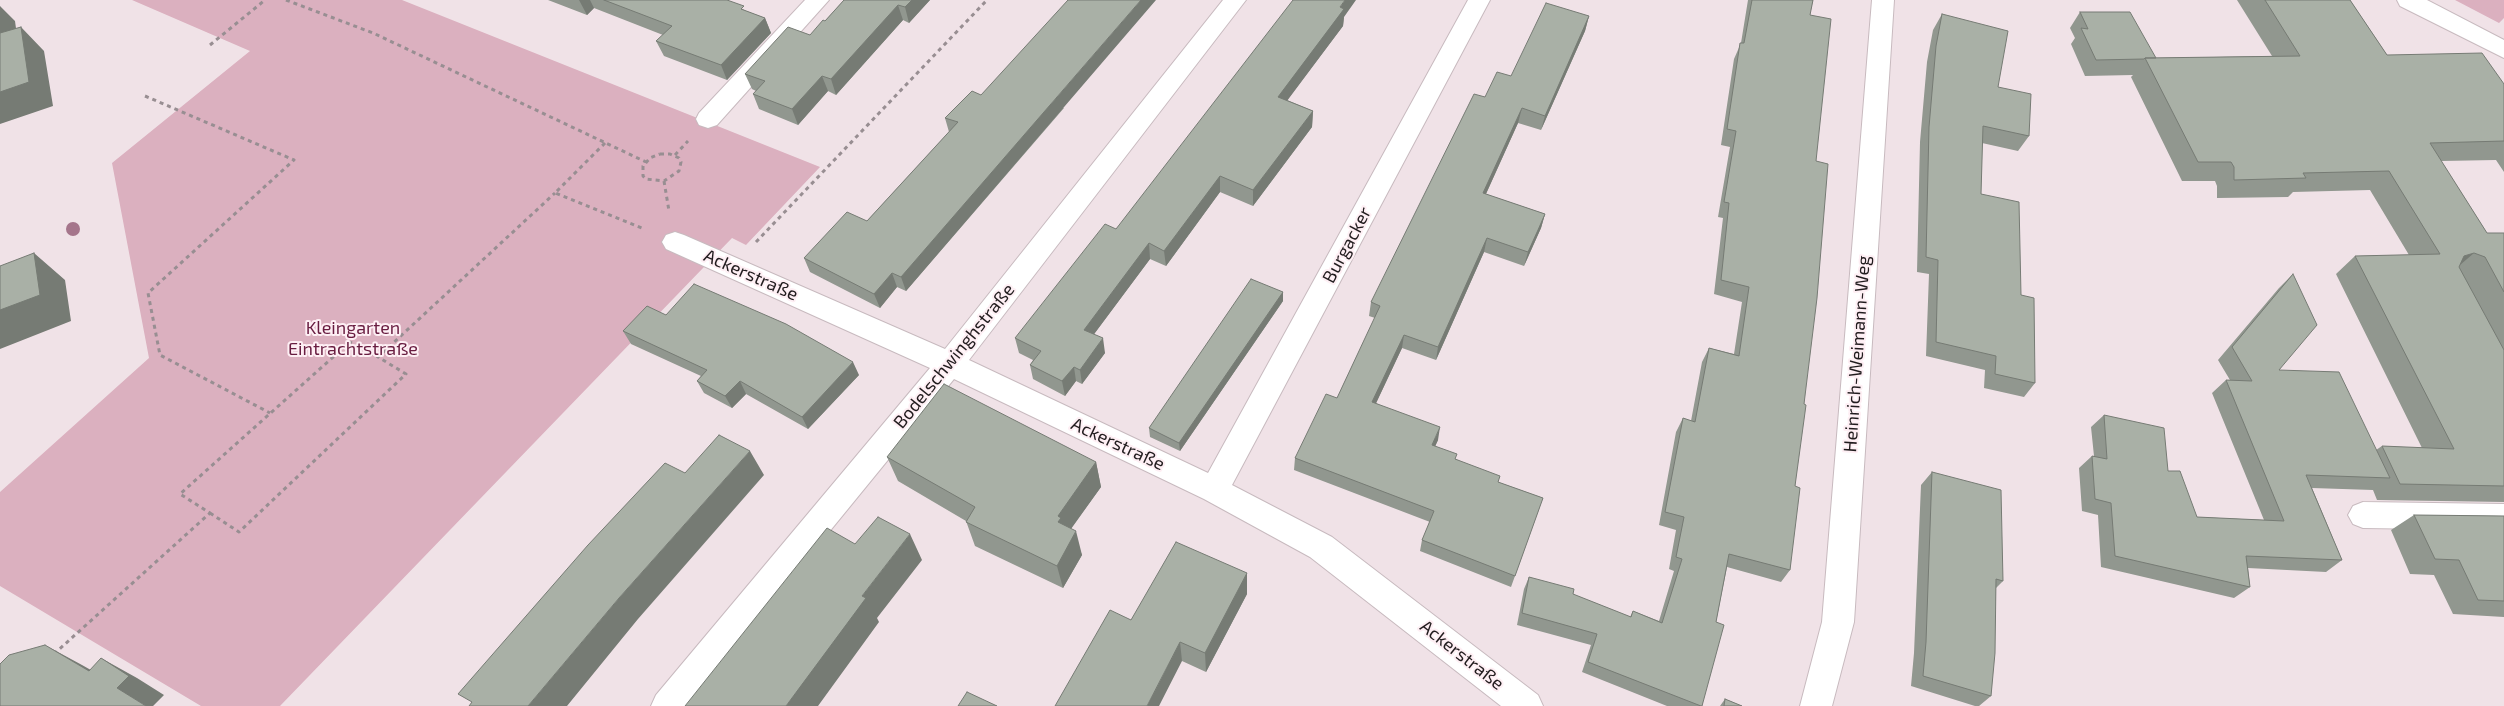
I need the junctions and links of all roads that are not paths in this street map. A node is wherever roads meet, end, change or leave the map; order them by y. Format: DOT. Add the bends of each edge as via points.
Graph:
graph roads {
  1 [pos="1234,0"];
  2 [pos="1479,0"];
  3 [pos="1883,0"];
  4 [pos="2408,0"];
  5 [pos="813,1"];
  6 [pos="2504,50"];
  7 [pos="708,119"];
  8 [pos="675,242"];
  9 [pos="950,364"];
  10 [pos="1214,490"];
  11 [pos="2363,515"];
  12 [pos="2504,518"];
  13 [pos="667,706"];
  14 [pos="1527,706"];
  15 [pos="1816,706"];
  1 -- 9 [label="street, Bodelschwinghstraße"];
  2 -- 10 [label="street, Burgacker"];
  3 -- 15 [label="street, Heinrich-Weimann-Weg" via="1838,622"];
  4 -- 6 [label="street"];
  5 -- 7 [label="street"];
  8 -- 9 [label="street, Ackerstraße"];
  9 -- 10 [label="street, Ackerstraße"];
  9 -- 13 [label="street, Bodelschwinghstraße"];
  10 -- 14 [label="street, Ackerstraße" via="1321,547"];
  11 -- 12 [label="street"];
}
